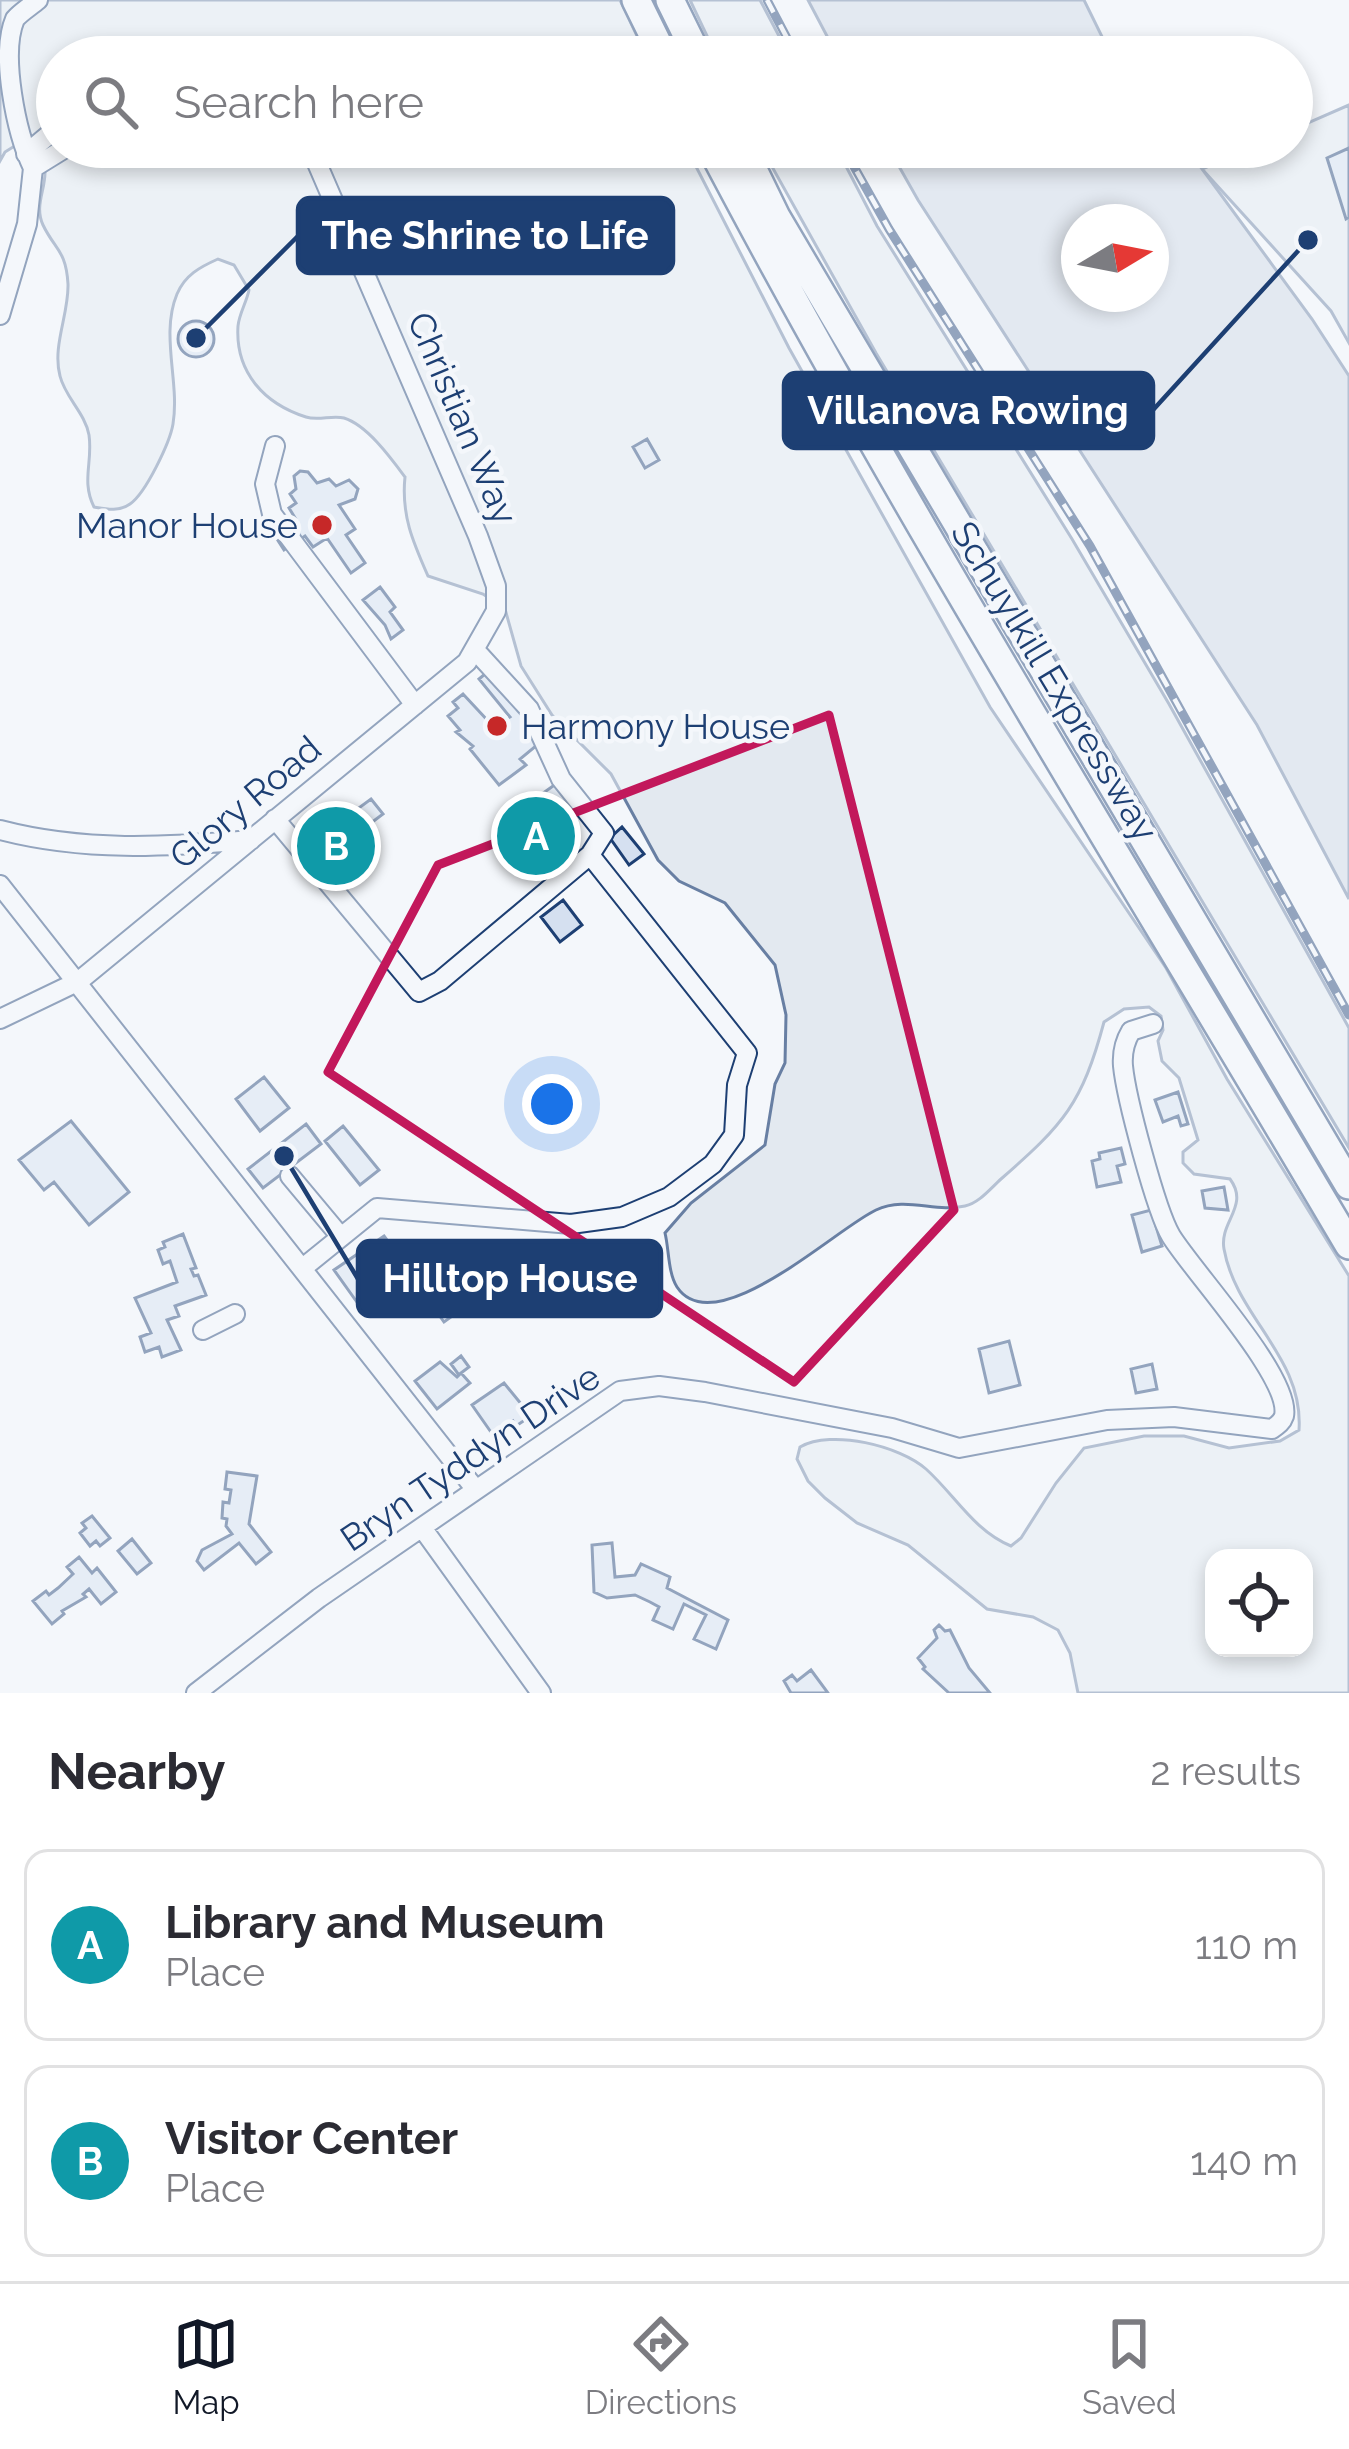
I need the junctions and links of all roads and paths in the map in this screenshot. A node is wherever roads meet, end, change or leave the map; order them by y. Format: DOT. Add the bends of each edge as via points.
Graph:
graph roads {
  1 [pos="38,0"];
  2 [pos="636,0"];
  3 [pos="670,0"];
  4 [pos="654,36"];
  5 [pos="688,36"];
  6 [pos="36,154"];
  7 [pos="36,159"];
  8 [pos="30,161"];
  9 [pos="319,168"];
  10 [pos="722,168"];
  11 [pos="752,168"];
  12 [pos="0,315"];
  13 [pos="274,446"];
  14 [pos="475,650"];
  15 [pos="415,705"];
  16 [pos="274,819"];
  17 [pos="0,830"];
  18 [pos="251,840"];
  19 [pos="590,855"];
  20 [pos="0,885"];
  21 [pos="79,980"];
  22 [pos="0,1019"];
  23 [pos="1153,1024"];
  24 [pos="290,1176"];
  25 [pos="1349,1185"];
  26 [pos="340,1237"];
  27 [pos="1349,1245"];
  28 [pos="304,1267"];
  29 [pos="235,1314"];
  30 [pos="203,1330"];
  31 [pos="476,1490"];
  32 [pos="423,1529"];
  33 [pos="196,1693"];
  34 [pos="541,1693"];
  1 -- 8 [label="street" via="13,21 7,47 14,129"];
  2 -- 4 [label="highway"];
  3 -- 5 [label="highway"];
  6 -- 8 [label="street"];
  7 -- 8 [label="street"];
  8 -- 12 [label="street" via="28,224"];
  9 -- 14 [label="street, Christian Way" via="496,586 496,611"];
  10 -- 27 [label="highway, Schuylkill Expressway" via="942,563"];
  11 -- 25 [label="highway, Schuylkill Expressway"];
  13 -- 15 [label="street" via="266,484 272,514"];
  14 -- 15 [label="street, Glory Road"];
  14 -- 19 [label="street" via="529,709 561,778 604,832"];
  15 -- 16 [label="street, Glory Road"];
  16 -- 18 [label="street, Glory Road"];
  16 -- 19 [label="street" via="419,992"];
  17 -- 18 [label="street" via="104,848"];
  18 -- 21 [label="street, Glory Road"];
  19 -- 26 [label="street" via="747,1053 734,1135 713,1164 668,1197 622,1217 571,1224 377,1208"];
  20 -- 21 [label="street"];
  21 -- 22 [label="street, Glory Road"];
  21 -- 28 [label="street"];
  23 -- 31 [label="street, Bryn Tyddyn Drive" via="1131,1031 1123,1068 1158,1204 1169,1233 1264,1360 1285,1411 1272,1429 1174,1417 1107,1420 959,1448 892,1428 659,1387 620,1391"];
  24 -- 26 [label="street"];
  26 -- 28 [label="street"];
  28 -- 31 [label="street"];
  29 -- 30 [label="street"];
  31 -- 32 [label="street, Bryn Tyddyn Drive"];
  32 -- 33 [label="street, Bryn Tyddyn Drive"];
  32 -- 34 [label="street"];
}
